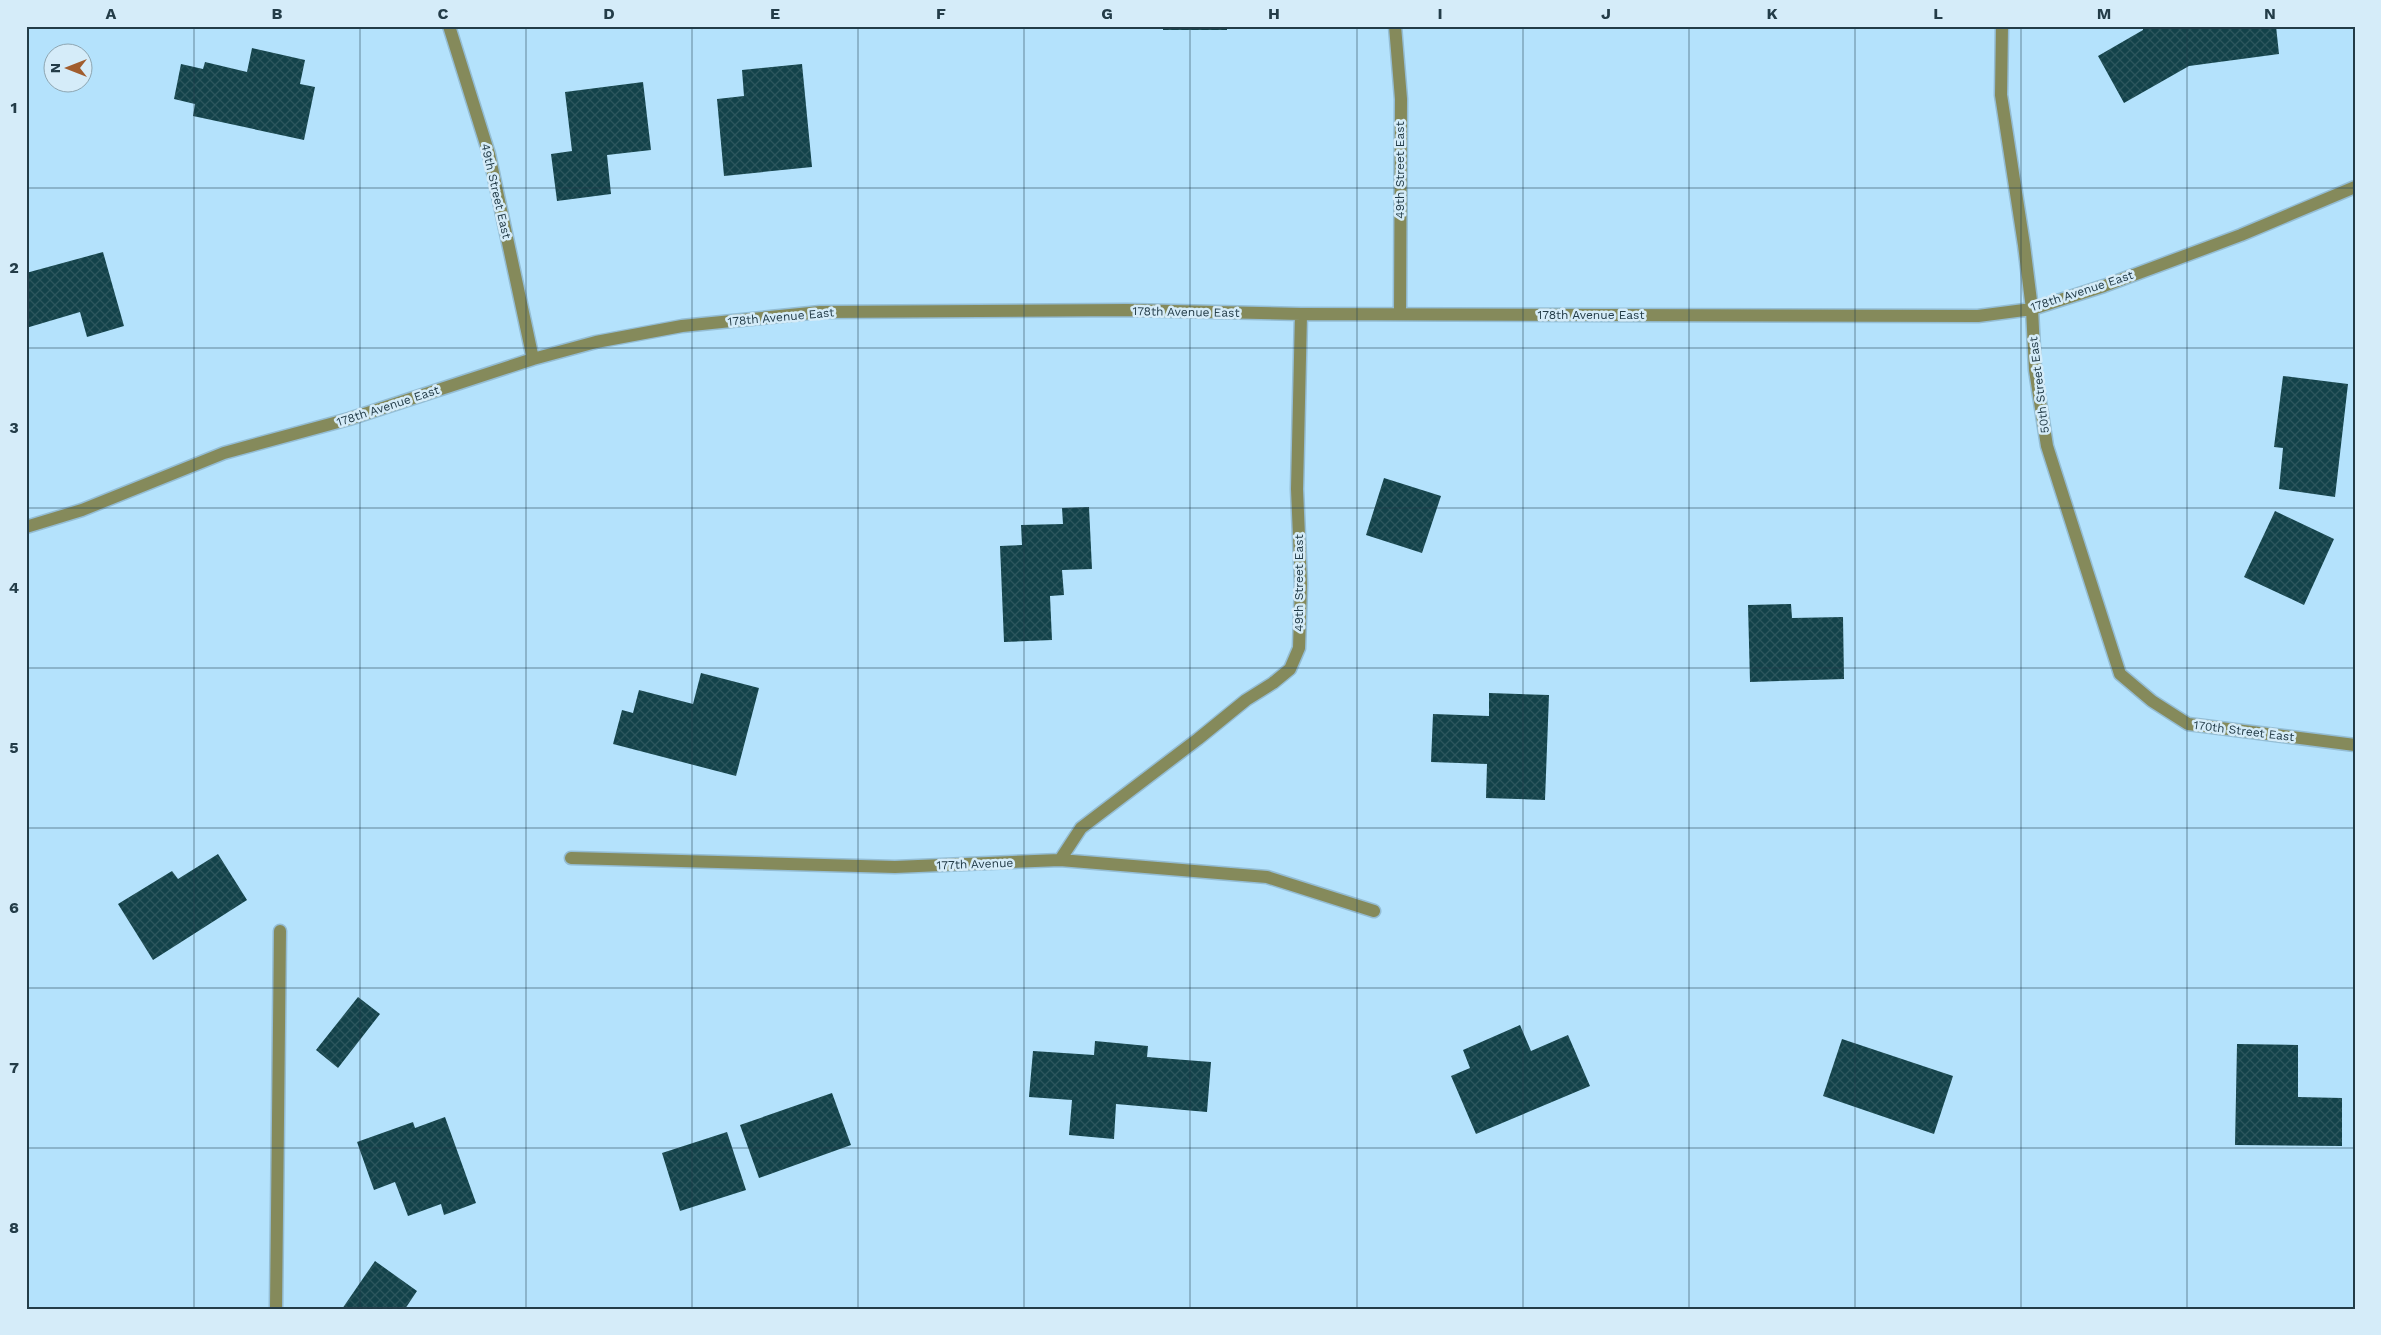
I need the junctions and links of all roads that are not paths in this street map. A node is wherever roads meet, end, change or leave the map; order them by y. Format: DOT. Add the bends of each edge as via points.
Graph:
graph roads {
  1 [pos="448,26"];
  2 [pos="1395,26"];
  3 [pos="2002,26"];
  4 [pos="2355,187"];
  5 [pos="2032,309"];
  6 [pos="1301,314"];
  7 [pos="1400,314"];
  8 [pos="533,359"];
  9 [pos="26,527"];
  10 [pos="2120,674"];
  11 [pos="2355,745"];
  12 [pos="571,858"];
  13 [pos="1060,860"];
  14 [pos="1374,911"];
  15 [pos="280,932"];
  16 [pos="276,1309"];
  1 -- 8 [label="street, 49th Street East" via="489,154"];
  2 -- 7 [label="street, 49th Street East" via="1401,99"];
  3 -- 5 [label="street, 50th Street East" via="2001,94"];
  4 -- 5 [label="street, 178th Avenue East" via="2240,235"];
  5 -- 7 [label="street, 178th Avenue East" via="1978,316 1912,317"];
  5 -- 10 [label="street, 50th Street East" via="2035,370 2047,446"];
  6 -- 7 [label="street, 178th Avenue East"];
  6 -- 8 [label="street, 178th Avenue East" via="1127,310 820,312 682,326 596,342"];
  6 -- 13 [label="street, 49th Street East" via="1297,490 1302,584 1299,648 1290,669 1081,828"];
  8 -- 9 [label="street, 178th Avenue East" via="349,419 224,453 82,510"];
  10 -- 11 [label="street, 170th Street East" via="2152,701 2188,724"];
  12 -- 13 [label="street, 177th Avenue" via="895,867"];
  13 -- 14 [label="street, 177th Avenue" via="1267,877"];
  15 -- 16 [label="street"];
}
